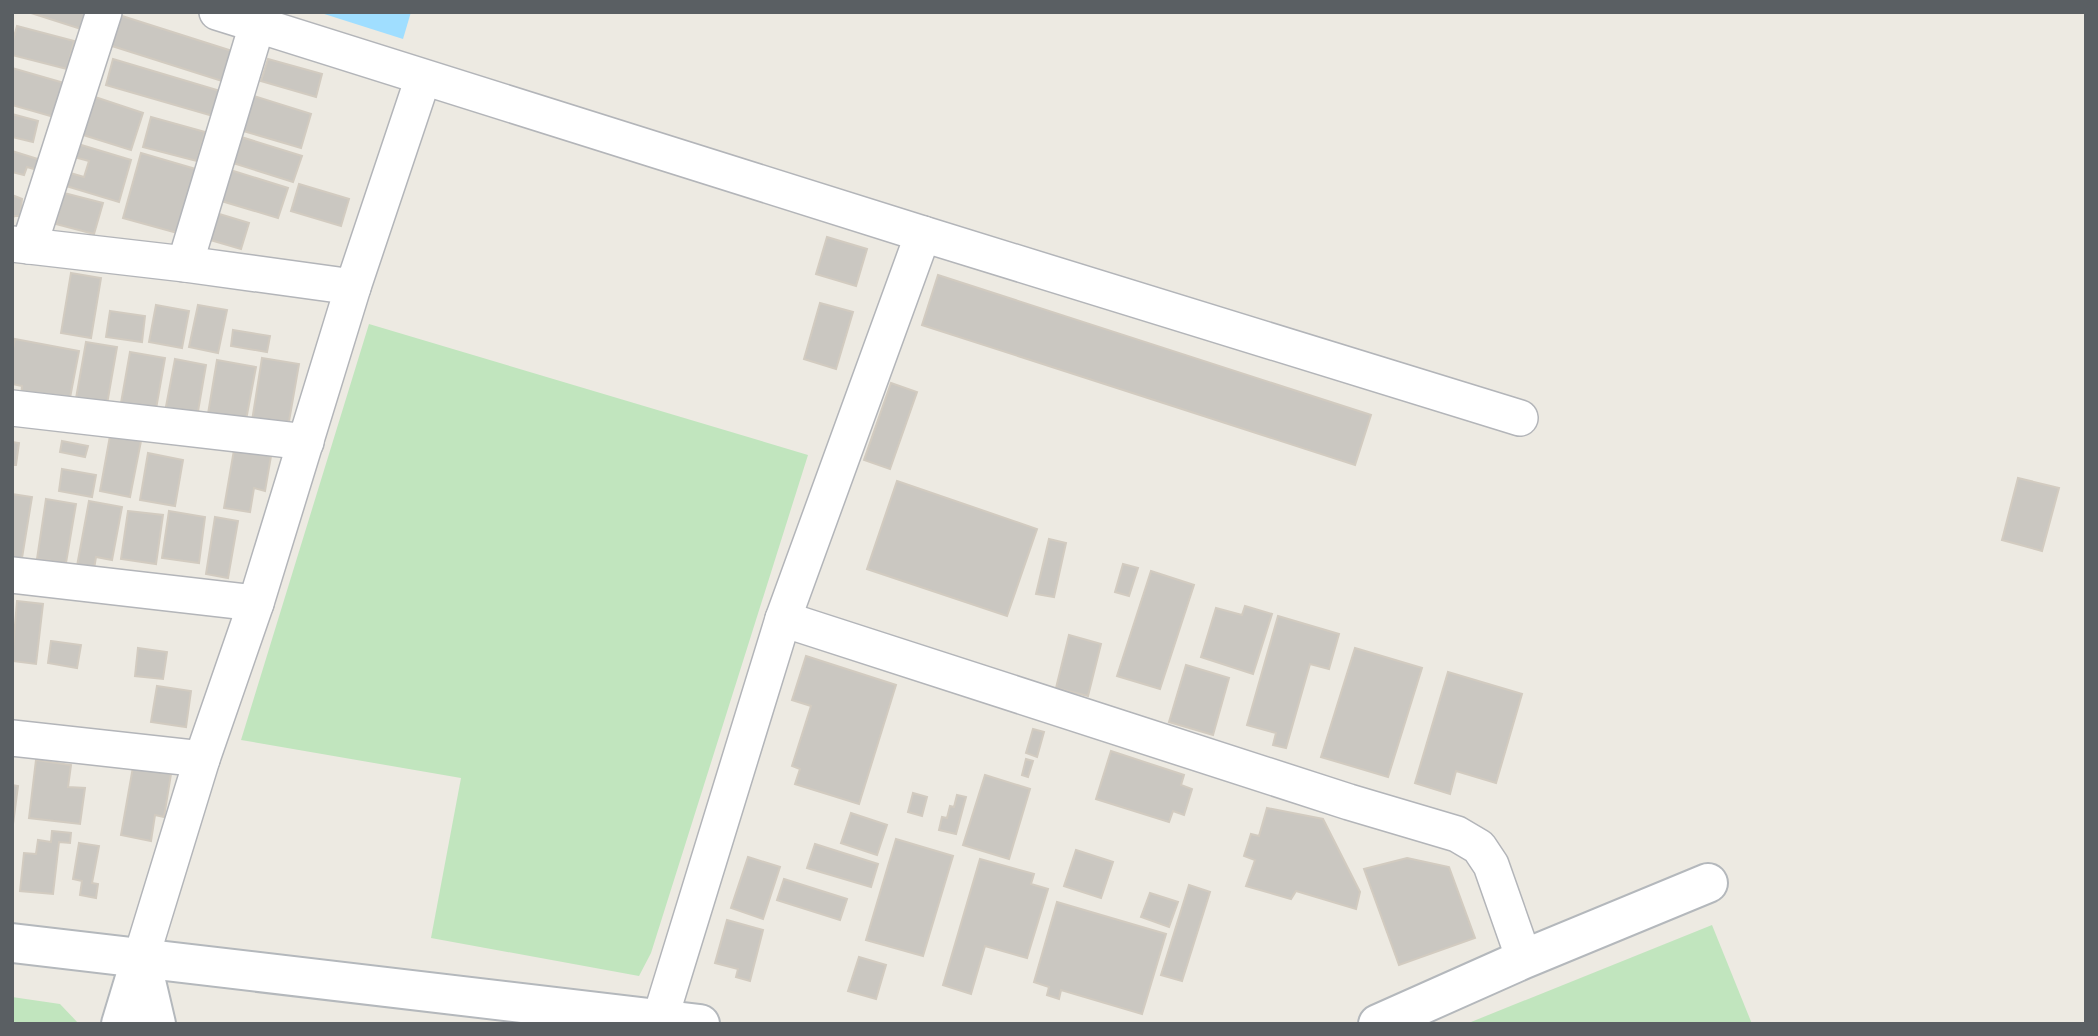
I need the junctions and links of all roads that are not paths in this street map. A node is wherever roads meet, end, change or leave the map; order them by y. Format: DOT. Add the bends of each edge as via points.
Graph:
graph roads {
  1 [pos="104,12"];
  2 [pos="217,12"];
  3 [pos="257,25"];
  4 [pos="423,78"];
  5 [pos="923,234"];
  6 [pos="21,245"];
  7 [pos="185,264"];
  8 [pos="353,287"];
  9 [pos="12,408"];
  10 [pos="1520,418"];
  11 [pos="306,442"];
  12 [pos="12,575"];
  13 [pos="256,603"];
  14 [pos="783,619"];
  15 [pos="12,738"];
  16 [pos="202,759"];
  17 [pos="1708,883"];
  18 [pos="12,943"];
  19 [pos="141,958"];
  20 [pos="1524,959"];
  21 [pos="660,1022"];
  22 [pos="121,1024"];
  23 [pos="156,1024"];
  24 [pos="700,1024"];
  25 [pos="1378,1024"];
  1 -- 6 [label="street"];
  2 -- 3 [label="street"];
  3 -- 4 [label="street"];
  3 -- 7 [label="street"];
  4 -- 5 [label="street"];
  4 -- 8 [label="street"];
  5 -- 10 [label="street"];
  5 -- 14 [label="street"];
  6 -- 7 [label="street"];
  7 -- 8 [label="street"];
  8 -- 11 [label="street"];
  9 -- 11 [label="street"];
  11 -- 13 [label="street"];
  12 -- 13 [label="street"];
  13 -- 16 [label="street"];
  14 -- 20 [label="street" via="1457,834 1479,847 1491,864"];
  14 -- 21 [label="street"];
  15 -- 16 [label="street"];
  16 -- 19 [label="street"];
  17 -- 20 [label="street"];
  18 -- 19 [label="street"];
  19 -- 21 [label="street"];
  19 -- 22 [label="street"];
  19 -- 23 [label="street"];
  20 -- 25 [label="street"];
  21 -- 24 [label="street"];
}
